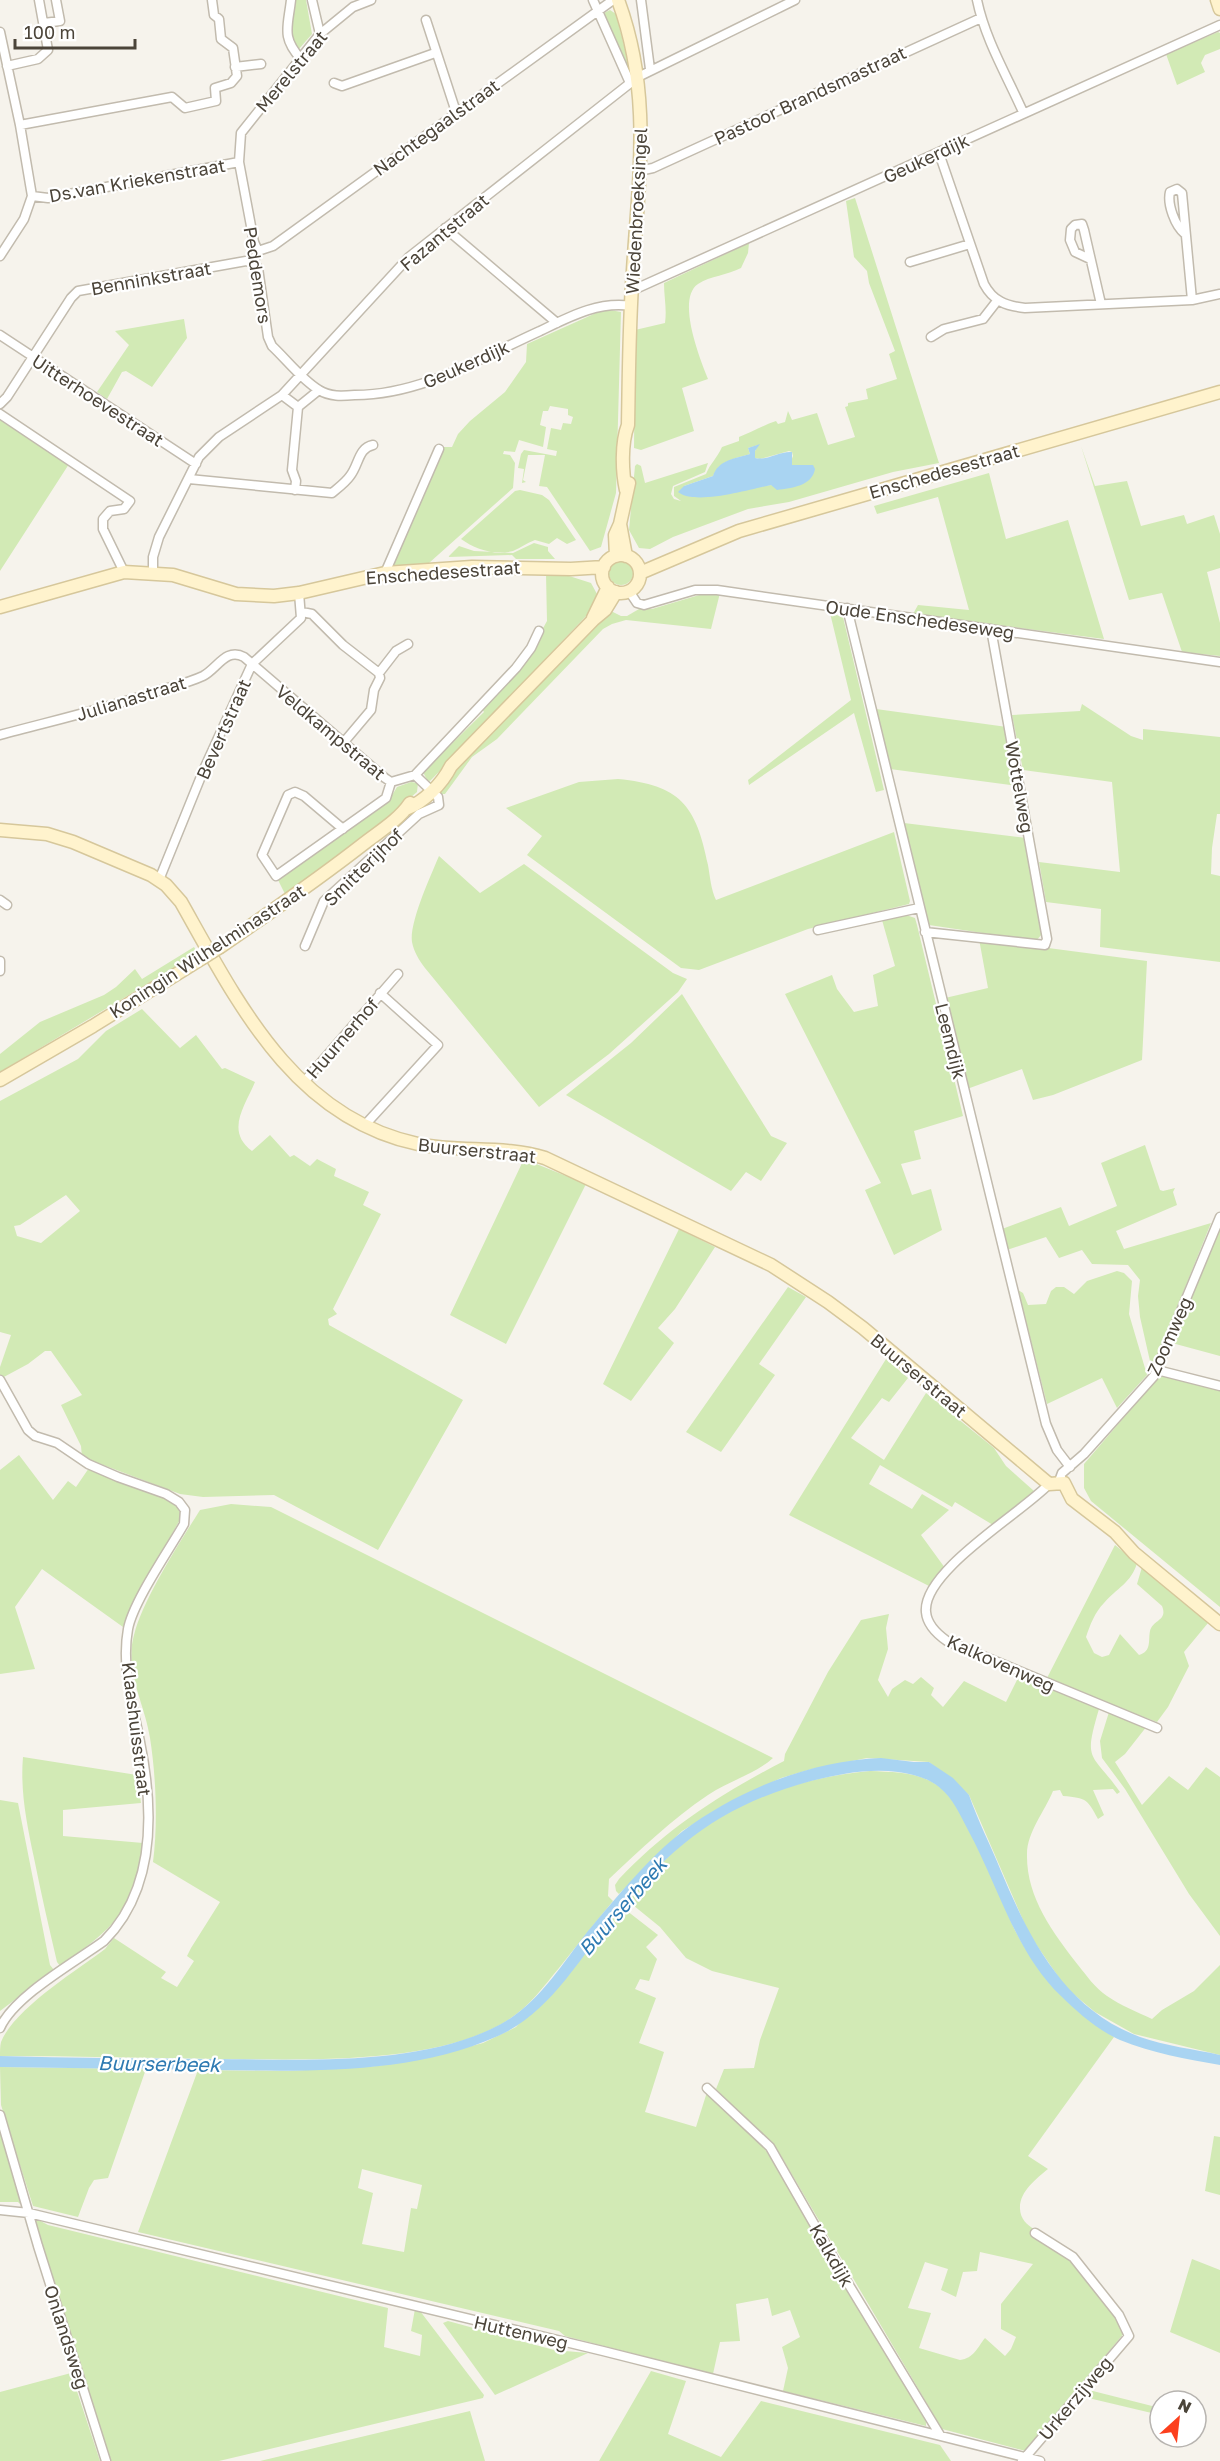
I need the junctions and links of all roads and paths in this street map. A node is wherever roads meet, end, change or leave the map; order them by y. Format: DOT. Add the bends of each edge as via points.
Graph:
graph roads {
  1 [pos="39,0"];
  2 [pos="56,0"];
  3 [pos="212,0"];
  4 [pos="291,0"];
  5 [pos="312,0"];
  6 [pos="371,0"];
  7 [pos="593,0"];
  8 [pos="613,0"];
  9 [pos="618,0"];
  10 [pos="641,0"];
  11 [pos="795,0"];
  12 [pos="977,0"];
  13 [pos="1217,0"];
  14 [pos="1220,9"];
  15 [pos="598,11"];
  16 [pos="981,18"];
  17 [pos="426,20"];
  18 [pos="44,23"];
  19 [pos="1220,25"];
  20 [pos="0,32"];
  21 [pos="320,34"];
  22 [pos="2,48"];
  23 [pos="435,53"];
  24 [pos="301,59"];
  25 [pos="261,64"];
  26 [pos="7,66"];
  27 [pos="235,67"];
  28 [pos="650,69"];
  29 [pos="634,80"];
  30 [pos="334,82"];
  31 [pos="456,112"];
  32 [pos="1023,112"];
  33 [pos="20,125"];
  34 [pos="939,153"];
  35 [pos="239,162"];
  36 [pos="639,171"];
  37 [pos="32,196"];
  38 [pos="445,228"];
  39 [pos="1185,234"];
  40 [pos="970,244"];
  41 [pos="258,251"];
  42 [pos="0,256"];
  43 [pos="1090,259"];
  44 [pos="910,262"];
  45 [pos="253,263"];
  46 [pos="631,291"];
  47 [pos="1220,294"];
  48 [pos="1192,300"];
  49 [pos="997,301"];
  50 [pos="1101,304"];
  51 [pos="631,306"];
  52 [pos="557,323"];
  53 [pos="0,335"];
  54 [pos="931,337"];
  55 [pos="33,357"];
  56 [pos="302,375"];
  57 [pos="319,390"];
  58 [pos="1220,392"];
  59 [pos="282,395"];
  60 [pos="0,404"];
  61 [pos="298,407"];
  62 [pos="0,414"];
  63 [pos="373,445"];
  64 [pos="439,449"];
  65 [pos="195,464"];
  66 [pos="189,479"];
  67 [pos="295,490"];
  68 [pos="621,556"];
  69 [pos="639,569"];
  70 [pos="124,572"];
  71 [pos="153,572"];
  72 [pos="385,573"];
  73 [pos="608,580"];
  74 [pos="629,591"];
  75 [pos="299,593"];
  76 [pos="0,607"];
  77 [pos="848,608"];
  78 [pos="302,612"];
  79 [pos="991,628"];
  80 [pos="539,631"];
  81 [pos="408,644"];
  82 [pos="1220,662"];
  83 [pos="252,664"];
  84 [pos="379,673"];
  85 [pos="0,735"];
  86 [pos="344,742"];
  87 [pos="415,776"];
  88 [pos="392,782"];
  89 [pos="429,788"];
  90 [pos="343,829"];
  91 [pos="0,830"];
  92 [pos="159,880"];
  93 [pos="919,908"];
  94 [pos="818,930"];
  95 [pos="925,932"];
  96 [pos="305,946"];
  97 [pos="0,961"];
  98 [pos="0,971"];
  99 [pos="398,974"];
  100 [pos="380,993"];
  101 [pos="0,1080"];
  102 [pos="303,1083"];
  103 [pos="364,1126"];
  104 [pos="1220,1217"];
  105 [pos="1157,1370"];
  106 [pos="0,1380"];
  107 [pos="1220,1386"];
  108 [pos="1070,1467"];
  109 [pos="1057,1484"];
  110 [pos="1220,1624"];
  111 [pos="1157,1728"];
  112 [pos="0,2028"];
  113 [pos="707,2088"];
  114 [pos="0,2115"];
  115 [pos="0,2210"];
  116 [pos="29,2213"];
  117 [pos="1035,2233"];
  118 [pos="940,2435"];
  119 [pos="1023,2459"];
  120 [pos="106,2461"];
  121 [pos="1040,2461"];
  1 -- 18 [label="street"];
  2 -- 18 [label="street" via="60,21"];
  3 -- 27 [label="street" via="221,39 232,48"];
  4 -- 24 [label="street" via="287,38"];
  5 -- 21 [label="street"];
  6 -- 21 [label="street, Merelstraat" via="353,7"];
  7 -- 15 [label="street, Wiedenbroeksingel"];
  8 -- 15 [label="street, Nachtegaalstraat"];
  9 -- 29 [label="main road, Wiedenbroeksingel" via="634,51"];
  10 -- 28 [label="street"];
  11 -- 28 [label="street, Fazantstraat"];
  12 -- 16 [label="street"];
  13 -- 14 [label="main road"];
  15 -- 29 [label="street, Wiedenbroeksingel"];
  15 -- 31 [label="street, Nachtegaalstraat"];
  16 -- 32 [label="street"];
  16 -- 36 [label="street, Pastoor Brandsmastraat"];
  17 -- 23 [label="street"];
  18 -- 26 [label="street" via="48,50 44,55"];
  19 -- 32 [label="street, Geukerdijk"];
  20 -- 22 [label="street"];
  21 -- 24 [label="street, Merelstraat"];
  22 -- 26 [label="street"];
  23 -- 30 [label="street" via="358,82 342,86"];
  23 -- 31 [label="street"];
  24 -- 35 [label="street, Merelstraat" via="241,133"];
  25 -- 27 [label="street"];
  26 -- 33 [label="street"];
  27 -- 33 [label="street" via="237,76 231,83 215,88 216,101 185,108 172,97"];
  28 -- 29 [label="street, Fazantstraat"];
  29 -- 36 [label="main road, Wiedenbroeksingel" via="642,116"];
  29 -- 38 [label="street, Fazantstraat"];
  31 -- 41 [label="street, Nachtegaalstraat" via="273,246"];
  32 -- 34 [label="street, Geukerdijk"];
  33 -- 37 [label="street"];
  34 -- 40 [label="street"];
  34 -- 46 [label="street, Geukerdijk"];
  35 -- 37 [label="street, Ds.van Kriekenstraat" via="48,198"];
  35 -- 41 [label="street, Peddemors"];
  36 -- 46 [label="main road, Wiedenbroeksingel"];
  37 -- 42 [label="street, Ds.van Kriekenstraat" via="24,219"];
  38 -- 52 [label="street"];
  38 -- 56 [label="street, Fazantstraat" via="409,257"];
  39 -- 48 [label="street"];
  40 -- 44 [label="street"];
  40 -- 49 [label="street" via="984,284"];
  41 -- 45 [label="street, Peddemors"];
  43 -- 50 [label="street"];
  45 -- 55 [label="street, Benninkstraat" via="246,261 78,291"];
  45 -- 56 [label="street, Peddemors" via="258,268 268,337 272,346"];
  46 -- 51 [label="main road, Wiedenbroeksingel"];
  47 -- 48 [label="street"];
  48 -- 50 [label="street"];
  49 -- 50 [label="street" via="1025,308"];
  49 -- 54 [label="street" via="983,319 944,329"];
  51 -- 52 [label="street, Geukerdijk" via="605,304"];
  51 -- 68 [label="main road, Wiedenbroeksingel" via="628,425 624,441 626,490 615,535"];
  52 -- 57 [label="street, Geukerdijk" via="400,392 332,396"];
  53 -- 55 [label="street, Uitterhoevestraat"];
  55 -- 60 [label="street, Benninkstraat"];
  55 -- 65 [label="street, Uitterhoevestraat"];
  56 -- 57 [label="street"];
  56 -- 59 [label="street, Fazantstraat"];
  57 -- 61 [label="street"];
  58 -- 69 [label="main road, Enschedesestraat" via="747,529"];
  59 -- 61 [label="street"];
  59 -- 65 [label="street, Fazantstraat" via="219,437"];
  61 -- 67 [label="street" via="292,470"];
  62 -- 70 [label="street" via="130,501 124,509 110,511 103,519 103,529"];
  63 -- 67 [label="street" via="366,447 351,475 332,493"];
  64 -- 72 [label="street"];
  65 -- 66 [label="street, Fazantstraat"];
  66 -- 67 [label="street"];
  66 -- 71 [label="street, Fazantstraat" via="159,537"];
  68 -- 69 [label="main road"];
  68 -- 73 [label="main road" via="609,560"];
  69 -- 74 [label="main road" via="637,584"];
  70 -- 71 [label="main road, Enschedesestraat"];
  70 -- 76 [label="main road, Enschedesestraat"];
  71 -- 75 [label="main road, Enschedesestraat" via="236,594"];
  72 -- 73 [label="main road, Enschedesestraat" via="472,567 571,568"];
  72 -- 75 [label="main road, Enschedesestraat"];
  73 -- 74 [label="main road"];
  73 -- 89 [label="main road, Koningin Wilhelminastraat" via="592,620"];
  74 -- 77 [label="street, Oude Enschedeseweg" via="644,606 710,589"];
  75 -- 78 [label="street"];
  77 -- 79 [label="street, Oude Enschedeseweg"];
  77 -- 93 [label="street, Leemdijk"];
  78 -- 83 [label="street, Bevertstraat" via="299,621"];
  78 -- 84 [label="street" via="312,614"];
  79 -- 82 [label="street, Oude Enschedeseweg"];
  79 -- 95 [label="street, Wottelweg" via="1047,939 1045,945"];
  80 -- 87 [label="street, Veldkampstraat" via="516,668"];
  81 -- 84 [label="street" via="396,651"];
  83 -- 85 [label="street, Julianastraat" via="243,656 231,654 202,676 134,699"];
  83 -- 86 [label="street, Veldkampstraat"];
  83 -- 92 [label="street, Bevertstraat"];
  84 -- 86 [label="street" via="371,710"];
  86 -- 88 [label="street, Veldkampstraat"];
  87 -- 88 [label="street, Veldkampstraat"];
  87 -- 89 [label="street, Veldkampstraat"];
  88 -- 90 [label="street" via="386,798"];
  89 -- 96 [label="street, Smitterijhof" via="438,797 439,805 419,814 324,901"];
  89 -- 101 [label="main road, Koningin Wilhelminastraat, bridge" via="341,861 201,959"];
  90 -- 90 [label="street" via="295,792 288,795 262,855 276,876"];
  91 -- 92 [label="main road, Buurserstraat" via="47,834 73,842"];
  92 -- 102 [label="main road, Buurserstraat" via="181,902 260,1035"];
  93 -- 94 [label="street"];
  93 -- 95 [label="street, Leemdijk"];
  95 -- 108 [label="street, Leemdijk" via="1046,1424 1057,1450"];
  97 -- 98 [label="street"];
  99 -- 100 [label="street, Huurnerhof"];
  100 -- 102 [label="street, Huurnerhof"];
  100 -- 103 [label="street, Huurnerhof" via="438,1046"];
  102 -- 103 [label="main road, Buurserstraat" via="344,1116"];
  103 -- 109 [label="main road, Buurserstraat" via="436,1148 520,1152 545,1158 771,1265 862,1328"];
  104 -- 105 [label="street, Zoomweg"];
  105 -- 107 [label="street"];
  105 -- 108 [label="street, Zoomweg"];
  106 -- 112 [label="street, Klaashuisstraat" via="35,1436 57,1443 118,1478 173,1498 185,1510 185,1517 128,1628 127,1675 144,1765 147,1811 147,1852 135,1899 104,1941 20,2001"];
  108 -- 109 [label="street, Zoomweg"];
  109 -- 110 [label="main road, Buurserstraat"];
  109 -- 111 [label="street, Kalkovenweg" via="975,1545 939,1581 927,1602 930,1624 947,1641"];
  113 -- 118 [label="street, Kalkdijk" via="770,2147"];
  114 -- 116 [label="street"];
  115 -- 116 [label="street, Huttenweg"];
  116 -- 118 [label="street, Huttenweg"];
  116 -- 120 [label="street, Onlandsweg"];
  117 -- 119 [label="street, Urkerzijweg" via="1073,2257 1119,2315 1129,2336"];
  118 -- 119 [label="street, Huttenweg"];
  119 -- 121 [label="street, Huttenweg"];
}
